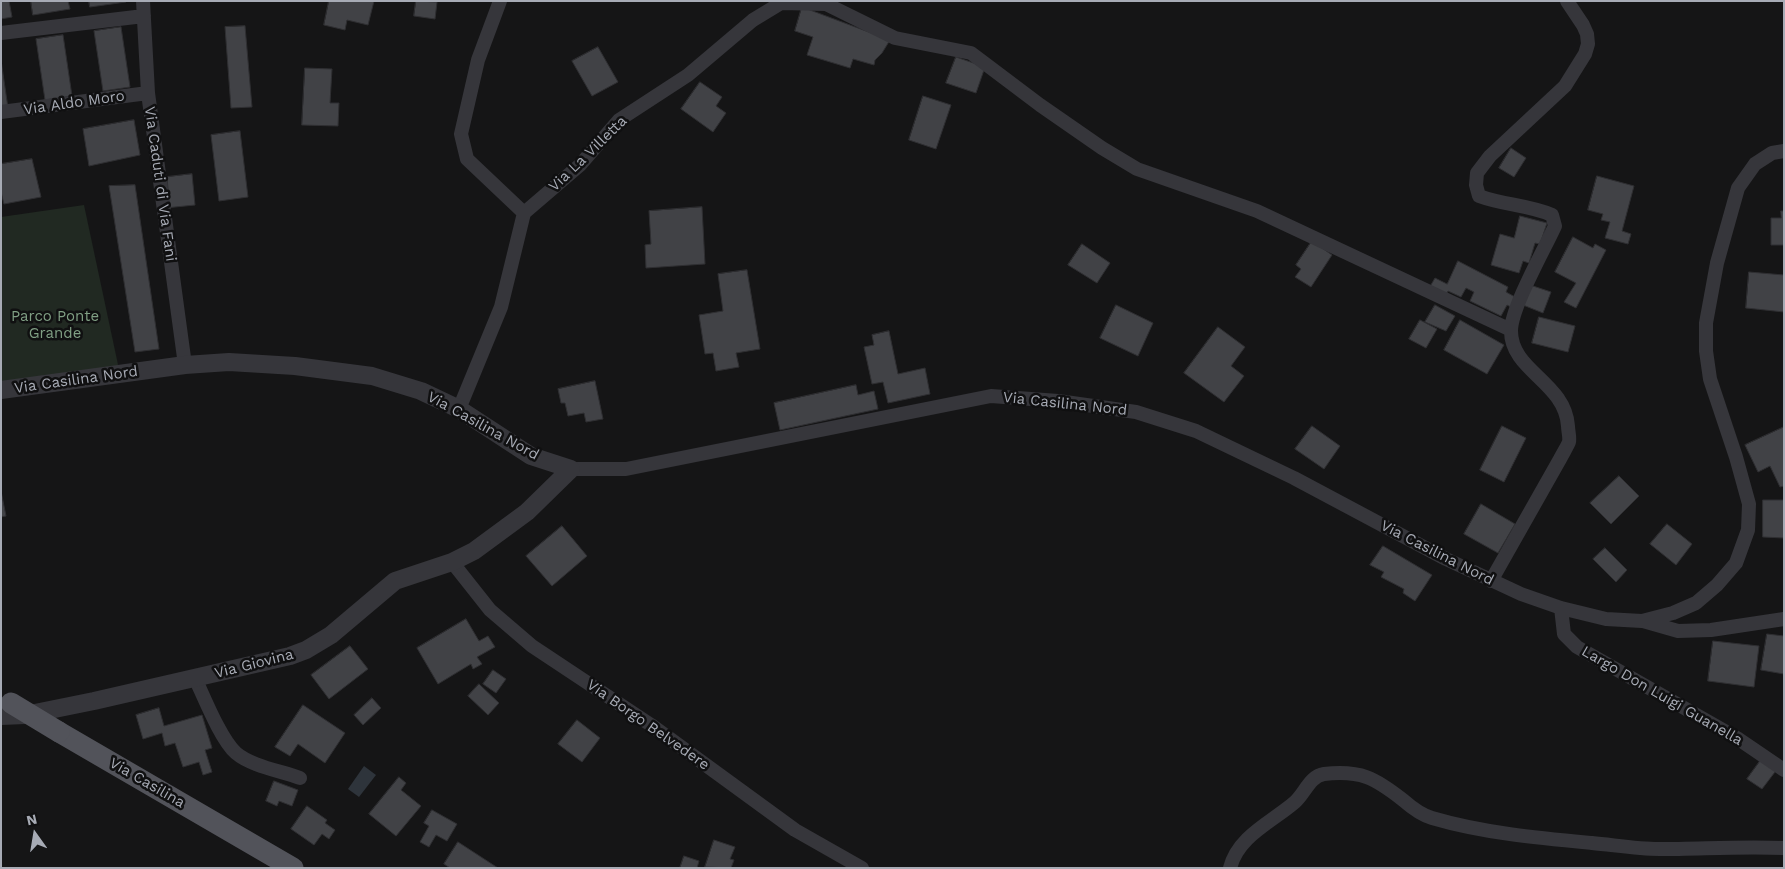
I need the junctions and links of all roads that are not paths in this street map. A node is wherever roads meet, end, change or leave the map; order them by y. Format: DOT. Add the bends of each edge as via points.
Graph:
graph roads {
  1 [pos="143,1"];
  2 [pos="500,1"];
  3 [pos="1567,1"];
  4 [pos="828,2"];
  5 [pos="144,16"];
  6 [pos="1,34"];
  7 [pos="148,93"];
  8 [pos="1,112"];
  9 [pos="1784,151"];
  10 [pos="524,212"];
  11 [pos="1510,330"];
  12 [pos="185,365"];
  13 [pos="1,390"];
  14 [pos="459,409"];
  15 [pos="571,468"];
  16 [pos="452,562"];
  17 [pos="1491,581"];
  18 [pos="1561,608"];
  19 [pos="1784,619"];
  20 [pos="1642,621"];
  21 [pos="195,678"];
  22 [pos="5,705"];
  23 [pos="1784,770"];
  24 [pos="300,778"];
  25 [pos="1784,848"];
  26 [pos="293,868"];
  27 [pos="862,868"];
  28 [pos="1230,868"];
  1 -- 5 [label="street, Via Caduti di Via Fani"];
  2 -- 10 [label="street" via="478,60 461,134 467,159"];
  3 -- 11 [label="street" via="1587,34 1585,54 1565,86 1490,156 1477,173 1479,196 1540,210 1552,215 1555,226 1516,308"];
  4 -- 10 [label="street, Via La Villetta" via="781,3 753,20 688,75 619,120 580,166"];
  4 -- 11 [label="street" via="896,38 971,53 1040,105 1137,169 1257,211"];
  5 -- 6 [label="street"];
  5 -- 7 [label="street, Via Caduti di Via Fani"];
  7 -- 8 [label="street, Via Aldo Moro"];
  7 -- 12 [label="street, Via Caduti di Via Fani"];
  9 -- 20 [label="street, Via Casilina Nord" via="1772,153 1755,164 1738,188 1717,263 1706,323 1710,379 1749,504 1748,530 1736,563 1717,586 1696,603"];
  10 -- 14 [label="street" via="501,307"];
  11 -- 17 [label="street" via="1513,348 1554,391 1563,407 1568,420 1569,441"];
  12 -- 13 [label="street, Via Casilina Nord"];
  12 -- 14 [label="street, Via Casilina Nord" via="238,362 372,376 421,391"];
  14 -- 15 [label="street, Via Casilina Nord" via="531,456"];
  15 -- 16 [label="street, Via Giovina" via="516,520 474,551"];
  15 -- 17 [label="street, Via Casilina Nord" via="626,470 992,396 1058,400 1136,412 1196,432 1294,478"];
  16 -- 21 [label="street, Via Giovina" via="395,581 331,635 300,652"];
  16 -- 27 [label="street, Via Borgo Belvedere" via="490,610 532,646 639,716 794,830"];
  17 -- 18 [label="street, Via Casilina Nord"];
  18 -- 20 [label="street, Via Casilina Nord" via="1606,619"];
  18 -- 23 [label="street, Largo Don Luigi Guanella" via="1564,634 1577,646 1737,738"];
  19 -- 20 [label="street" via="1686,631"];
  21 -- 22 [label="street, Via Giovina" via="25,714"];
  21 -- 24 [label="street" via="236,753 252,762"];
  22 -- 26 [label="main road, Via Casilina, bridge" via="59,732"];
  25 -- 28 [label="street" via="1657,849 1481,829 1429,818 1382,783 1367,776 1342,773 1321,775 1309,783 1296,801 1256,830 1236,852"];
}
